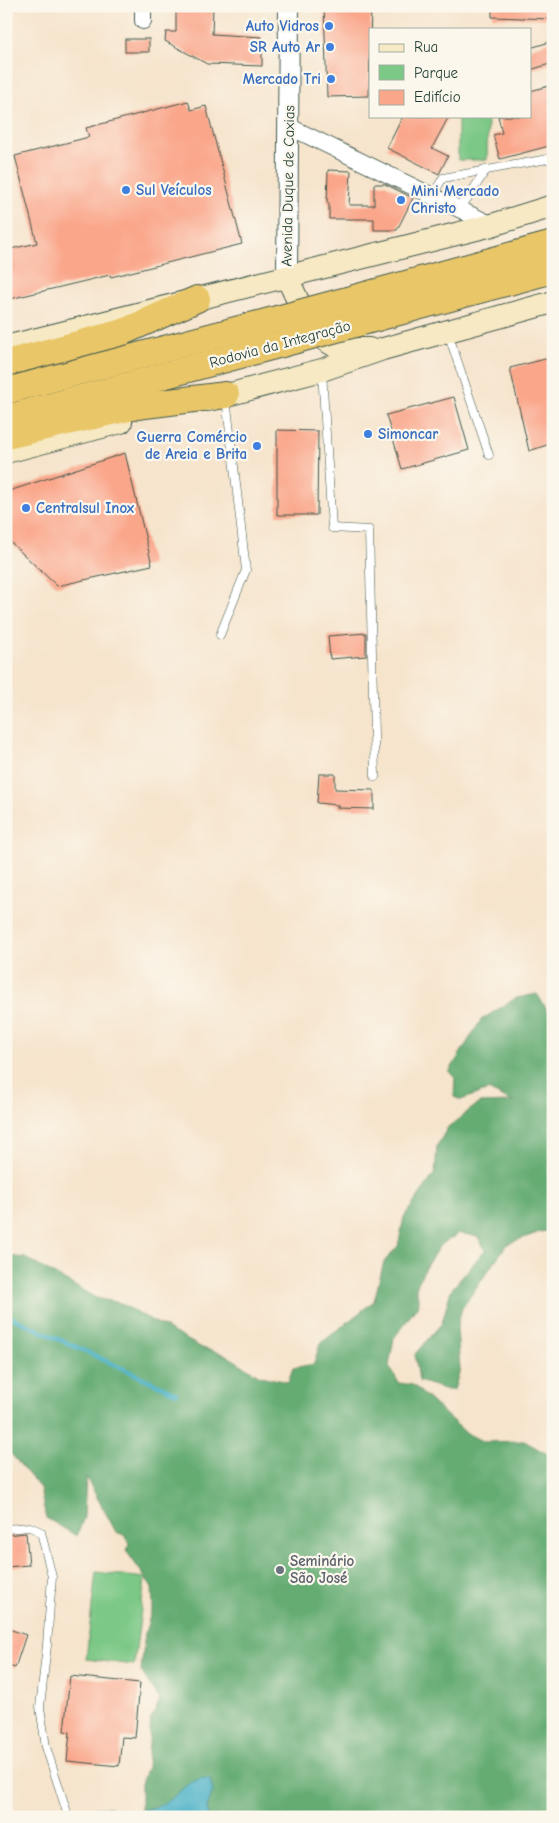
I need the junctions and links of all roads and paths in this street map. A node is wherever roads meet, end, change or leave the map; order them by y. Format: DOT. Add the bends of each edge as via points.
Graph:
graph roads {
  1 [pos="289,6"];
  2 [pos="288,126"];
  3 [pos="553,158"];
  4 [pos="486,170"];
  5 [pos="432,196"];
  6 [pos="553,206"];
  7 [pos="455,207"];
  8 [pos="492,225"];
  9 [pos="553,244"];
  10 [pos="553,270"];
  11 [pos="287,276"];
  12 [pos="197,299"];
  13 [pos="553,302"];
  14 [pos="279,331"];
  15 [pos="447,331"];
  16 [pos="6,346"];
  17 [pos="382,349"];
  18 [pos="6,364"];
  19 [pos="322,370"];
  20 [pos="6,391"];
  21 [pos="226,395"];
  22 [pos="6,418"];
  23 [pos="6,436"];
  24 [pos="6,452"];
  25 [pos="489,454"];
  26 [pos="220,636"];
  27 [pos="375,777"];
  28 [pos="6,1529"];
  29 [pos="67,1817"];
  1 -- 2 [label="street, Avenida Duque de Caxias"];
  2 -- 5 [label="street"];
  2 -- 11 [label="street, Avenida Duque de Caxias"];
  3 -- 4 [label="lane"];
  4 -- 5 [label="lane" via="444,178"];
  4 -- 7 [label="lane" via="467,199"];
  5 -- 7 [label="street"];
  6 -- 8 [label="main road"];
  7 -- 8 [label="street"];
  8 -- 11 [label="main road"];
  9 -- 14 [label="highway, Rodovia da Integração, bridge"];
  10 -- 14 [label="highway, Rodovia da Integração, bridge"];
  11 -- 12 [label="main road"];
  11 -- 17 [label="main road" via="309,325 325,340 340,349"];
  12 -- 16 [label="main road"];
  12 -- 18 [label="highway" via="123,332"];
  13 -- 15 [label="main road"];
  14 -- 20 [label="highway, Rodovia da Integração"];
  14 -- 22 [label="highway, Rodovia da Integração"];
  15 -- 17 [label="main road"];
  15 -- 25 [label="lane"];
  17 -- 19 [label="main road"];
  19 -- 21 [label="main road"];
  19 -- 27 [label="lane" via="332,528 369,530"];
  21 -- 23 [label="highway" via="137,406"];
  21 -- 24 [label="main road"];
  21 -- 26 [label="lane" via="246,570"];
  28 -- 29 [label="lane" via="30,1527 41,1532 52,1577 40,1707 46,1747"];
}
